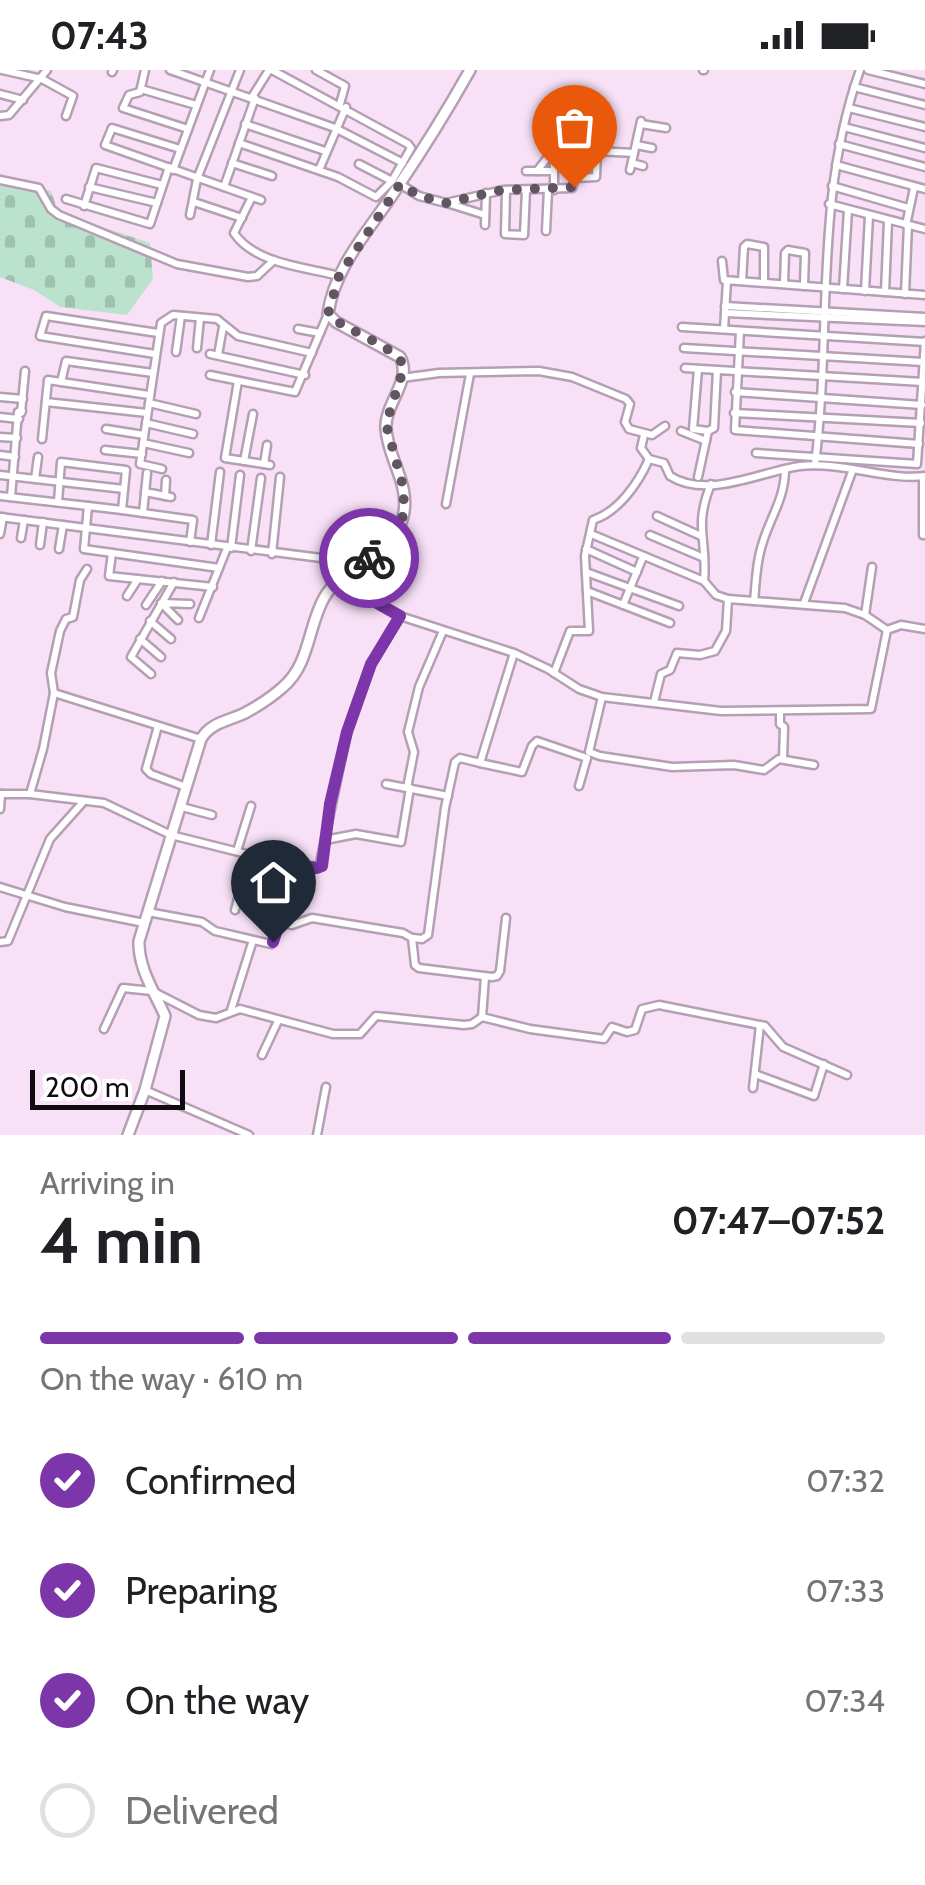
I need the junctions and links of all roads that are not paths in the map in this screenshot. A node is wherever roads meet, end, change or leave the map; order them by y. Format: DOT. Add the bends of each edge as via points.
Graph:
graph roads {
  1 [pos="2,70"];
  2 [pos="47,70"];
  3 [pos="145,70"];
  4 [pos="170,70"];
  5 [pos="210,70"];
  6 [pos="240,70"];
  7 [pos="270,70"];
  8 [pos="316,70"];
  9 [pos="470,70"];
  10 [pos="860,70"];
  11 [pos="868,70"];
  12 [pos="42,79"];
  13 [pos="205,81"];
  14 [pos="925,84"];
  15 [pos="854,87"];
  16 [pos="141,89"];
  17 [pos="230,89"];
  18 [pos="0,94"];
  19 [pos="254,97"];
  20 [pos="24,100"];
  21 [pos="196,105"];
  22 [pos="925,105"];
  23 [pos="343,106"];
  24 [pos="848,108"];
  25 [pos="0,116"];
  26 [pos="66,116"];
  27 [pos="245,124"];
  28 [pos="844,127"];
  29 [pos="925,127"];
  30 [pos="334,128"];
  31 [pos="666,128"];
  32 [pos="188,129"];
  33 [pos="554,138"];
  34 [pos="596,140"];
  35 [pos="575,142"];
  36 [pos="238,144"];
  37 [pos="839,144"];
  38 [pos="652,148"];
  39 [pos="925,148"];
  40 [pos="180,149"];
  41 [pos="554,149"];
  42 [pos="635,149"];
  43 [pos="325,151"];
  44 [pos="597,151"];
  45 [pos="232,163"];
  46 [pos="358,164"];
  47 [pos="402,164"];
  48 [pos="836,165"];
  49 [pos="643,166"];
  50 [pos="925,167"];
  51 [pos="171,168"];
  52 [pos="319,170"];
  53 [pos="526,171"];
  54 [pos="537,171"];
  55 [pos="554,171"];
  56 [pos="272,176"];
  57 [pos="198,178"];
  58 [pos="575,178"];
  59 [pos="0,180"];
  60 [pos="396,182"];
  61 [pos="162,185"];
  62 [pos="224,186"];
  63 [pos="832,186"];
  64 [pos="90,187"];
  65 [pos="914,188"];
  66 [pos="925,189"];
  67 [pos="506,190"];
  68 [pos="526,190"];
  69 [pos="551,190"];
  70 [pos="486,194"];
  71 [pos="66,200"];
  72 [pos="194,202"];
  73 [pos="158,203"];
  74 [pos="446,203"];
  75 [pos="829,204"];
  76 [pos="84,206"];
  77 [pos="908,208"];
  78 [pos="848,210"];
  79 [pos="190,215"];
  80 [pos="486,215"];
  81 [pos="869,216"];
  82 [pos="242,218"];
  83 [pos="888,221"];
  84 [pos="485,224"];
  85 [pos="907,225"];
  86 [pos="925,229"];
  87 [pos="546,230"];
  88 [pos="274,260"];
  89 [pos="722,261"];
  90 [pos="339,276"];
  91 [pos="728,281"];
  92 [pos="742,281"];
  93 [pos="764,282"];
  94 [pos="784,284"];
  95 [pos="804,286"];
  96 [pos="824,288"];
  97 [pos="844,289"];
  98 [pos="865,291"];
  99 [pos="885,292"];
  100 [pos="905,294"];
  101 [pos="925,295"];
  102 [pos="725,310"];
  103 [pos="824,312"];
  104 [pos="328,314"];
  105 [pos="182,316"];
  106 [pos="200,318"];
  107 [pos="925,319"];
  108 [pos="224,326"];
  109 [pos="682,327"];
  110 [pos="298,329"];
  111 [pos="724,330"];
  112 [pos="740,331"];
  113 [pos="158,333"];
  114 [pos="320,334"];
  115 [pos="822,336"];
  116 [pos="925,341"];
  117 [pos="197,348"];
  118 [pos="684,348"];
  119 [pos="738,350"];
  120 [pos="176,352"];
  121 [pos="312,353"];
  122 [pos="155,354"];
  123 [pos="821,357"];
  124 [pos="924,362"];
  125 [pos="685,368"];
  126 [pos="698,369"];
  127 [pos="716,370"];
  128 [pos="26,371"];
  129 [pos="737,371"];
  130 [pos="153,374"];
  131 [pos="305,374"];
  132 [pos="470,374"];
  133 [pos="210,375"];
  134 [pos="820,376"];
  135 [pos="402,378"];
  136 [pos="238,381"];
  137 [pos="61,382"];
  138 [pos="922,382"];
  139 [pos="736,392"];
  140 [pos="0,397"];
  141 [pos="819,397"];
  142 [pos="23,399"];
  143 [pos="149,399"];
  144 [pos="46,402"];
  145 [pos="922,404"];
  146 [pos="734,412"];
  147 [pos="147,413"];
  148 [pos="196,414"];
  149 [pos="253,414"];
  150 [pos="20,416"];
  151 [pos="0,417"];
  152 [pos="818,418"];
  153 [pos="146,424"];
  154 [pos="921,424"];
  155 [pos="666,426"];
  156 [pos="106,429"];
  157 [pos="708,430"];
  158 [pos="682,431"];
  159 [pos="693,432"];
  160 [pos="194,434"];
  161 [pos="644,434"];
  162 [pos="0,437"];
  163 [pos="817,437"];
  164 [pos="17,438"];
  165 [pos="42,438"];
  166 [pos="144,439"];
  167 [pos="706,441"];
  168 [pos="920,444"];
  169 [pos="267,446"];
  170 [pos="105,450"];
  171 [pos="189,453"];
  172 [pos="756,453"];
  173 [pos="142,454"];
  174 [pos="0,455"];
  175 [pos="15,456"];
  176 [pos="38,457"];
  177 [pos="648,460"];
  178 [pos="816,460"];
  179 [pos="244,461"];
  180 [pos="162,469"];
  181 [pos="785,469"];
  182 [pos="853,469"];
  183 [pos="147,472"];
  184 [pos="220,472"];
  185 [pos="240,475"];
  186 [pos="0,476"];
  187 [pos="924,476"];
  188 [pos="12,477"];
  189 [pos="698,477"];
  190 [pos="261,478"];
  191 [pos="280,478"];
  192 [pos="36,480"];
  193 [pos="166,480"];
  194 [pos="60,482"];
  195 [pos="711,484"];
  196 [pos="124,489"];
  197 [pos="145,492"];
  198 [pos="0,496"];
  199 [pos="10,497"];
  200 [pos="58,502"];
  201 [pos="446,504"];
  202 [pos="88,506"];
  203 [pos="122,510"];
  204 [pos="142,512"];
  205 [pos="658,516"];
  206 [pos="1,517"];
  207 [pos="24,520"];
  208 [pos="43,522"];
  209 [pos="63,524"];
  210 [pos="86,528"];
  211 [pos="0,534"];
  212 [pos="591,534"];
  213 [pos="650,535"];
  214 [pos="923,535"];
  215 [pos="701,536"];
  216 [pos="22,538"];
  217 [pos="190,542"];
  218 [pos="40,545"];
  219 [pos="211,545"];
  220 [pos="229,548"];
  221 [pos="59,549"];
  222 [pos="586,549"];
  223 [pos="251,551"];
  224 [pos="112,553"];
  225 [pos="272,554"];
  226 [pos="643,557"];
  227 [pos="705,558"];
  228 [pos="872,566"];
  229 [pos="219,568"];
  230 [pos="358,568"];
  231 [pos="87,570"];
  232 [pos="586,572"];
  233 [pos="637,572"];
  234 [pos="138,579"];
  235 [pos="162,581"];
  236 [pos="704,581"];
  237 [pos="174,582"];
  238 [pos="340,582"];
  239 [pos="213,587"];
  240 [pos="630,588"];
  241 [pos="587,591"];
  242 [pos="127,596"];
  243 [pos="728,599"];
  244 [pos="754,601"];
  245 [pos="161,603"];
  246 [pos="176,603"];
  247 [pos="146,604"];
  248 [pos="190,604"];
  249 [pos="804,604"];
  250 [pos="623,605"];
  251 [pos="679,606"];
  252 [pos="170,612"];
  253 [pos="864,615"];
  254 [pos="400,616"];
  255 [pos="199,618"];
  256 [pos="178,620"];
  257 [pos="150,621"];
  258 [pos="670,624"];
  259 [pos="925,628"];
  260 [pos="442,630"];
  261 [pos="887,630"];
  262 [pos="170,638"];
  263 [pos="140,639"];
  264 [pos="514,654"];
  265 [pos="162,657"];
  266 [pos="554,673"];
  267 [pos="151,674"];
  268 [pos="54,693"];
  269 [pos="602,697"];
  270 [pos="654,702"];
  271 [pos="780,711"];
  272 [pos="158,726"];
  273 [pos="201,739"];
  274 [pos="588,755"];
  275 [pos="783,759"];
  276 [pos="480,763"];
  277 [pos="814,764"];
  278 [pos="386,784"];
  279 [pos="580,786"];
  280 [pos="186,787"];
  281 [pos="408,788"];
  282 [pos="0,794"];
  283 [pos="30,794"];
  284 [pos="448,796"];
  285 [pos="84,800"];
  286 [pos="251,806"];
  287 [pos="182,807"];
  288 [pos="0,809"];
  289 [pos="212,816"];
  290 [pos="171,835"];
  291 [pos="325,840"];
  292 [pos="238,851"];
  293 [pos="250,854"];
  294 [pos="298,866"];
  295 [pos="0,887"];
  296 [pos="25,894"];
  297 [pos="235,910"];
  298 [pos="148,912"];
  299 [pos="506,918"];
  300 [pos="279,922"];
  301 [pos="144,923"];
  302 [pos="412,938"];
  303 [pos="253,940"];
  304 [pos="0,942"];
  305 [pos="484,977"];
  306 [pos="152,991"];
  307 [pos="231,1010"];
  308 [pos="482,1016"];
  309 [pos="278,1021"];
  310 [pos="760,1025"];
  311 [pos="104,1029"];
  312 [pos="262,1055"];
  313 [pos="824,1064"];
  314 [pos="755,1074"];
  315 [pos="847,1075"];
  316 [pos="326,1087"];
  317 [pos="753,1088"];
  318 [pos="145,1090"];
  319 [pos="226,1131"];
  320 [pos="128,1135"];
  321 [pos="249,1135"];
  322 [pos="318,1135"];
  1 -- 12 [label="street"];
  2 -- 12 [label="street"];
  3 -- 16 [label="street"];
  4 -- 13 [label="street"];
  5 -- 13 [label="street"];
  6 -- 17 [label="street"];
  7 -- 19 [label="street"];
  7 -- 23 [label="street"];
  8 -- 23 [label="street" via="345,86"];
  9 -- 60 [label="street"];
  10 -- 15 [label="street"];
  11 -- 14 [label="street"];
  12 -- 20 [label="street"];
  12 -- 26 [label="street" via="73,96"];
  13 -- 17 [label="street"];
  13 -- 21 [label="street"];
  15 -- 22 [label="street"];
  15 -- 24 [label="street"];
  16 -- 21 [label="street"];
  16 -- 32 [label="street" via="122,108"];
  17 -- 19 [label="street"];
  17 -- 57 [label="street"];
  18 -- 20 [label="street"];
  19 -- 27 [label="street"];
  19 -- 30 [label="street"];
  20 -- 25 [label="street"];
  21 -- 32 [label="street"];
  23 -- 30 [label="street"];
  23 -- 47 [label="street" via="410,145"];
  24 -- 28 [label="street"];
  24 -- 29 [label="street"];
  27 -- 36 [label="street"];
  27 -- 43 [label="street"];
  28 -- 37 [label="street"];
  28 -- 39 [label="street"];
  30 -- 43 [label="street"];
  30 -- 47 [label="street"];
  31 -- 42 [label="street" via="641,122"];
  32 -- 40 [label="street"];
  33 -- 41 [label="street"];
  34 -- 44 [label="street"];
  35 -- 58 [label="street"];
  36 -- 45 [label="street"];
  36 -- 52 [label="street"];
  37 -- 48 [label="street"];
  37 -- 50 [label="street"];
  38 -- 42 [label="street"];
  40 -- 51 [label="street"];
  40 -- 51 [label="street" via="110,129 106,147"];
  41 -- 54 [label="street"];
  41 -- 55 [label="street"];
  42 -- 44 [label="street"];
  42 -- 49 [label="street" via="631,167"];
  43 -- 52 [label="street"];
  44 -- 58 [label="street" via="596,177"];
  45 -- 56 [label="street"];
  45 -- 62 [label="street"];
  46 -- 60 [label="street"];
  47 -- 60 [label="street"];
  48 -- 63 [label="street"];
  48 -- 65 [label="street"];
  51 -- 57 [label="street"];
  51 -- 61 [label="street"];
  52 -- 60 [label="street" via="376,197"];
  53 -- 54 [label="street"];
  54 -- 55 [label="street"];
  55 -- 69 [label="street"];
  57 -- 62 [label="street"];
  57 -- 72 [label="street"];
  58 -- 69 [label="street" via="572,188"];
  59 -- 88 [label="street" via="39,188 58,214 177,264 248,277"];
  60 -- 74 [label="street"];
  60 -- 90 [label="street"];
  61 -- 64 [label="street" via="96,168"];
  61 -- 73 [label="street"];
  62 -- 82 [label="street" via="257,198"];
  63 -- 75 [label="street"];
  63 -- 77 [label="street"];
  64 -- 73 [label="street"];
  64 -- 76 [label="street"];
  65 -- 66 [label="street"];
  65 -- 77 [label="street"];
  67 -- 68 [label="street"];
  67 -- 68 [label="street" via="505,233 524,235"];
  67 -- 70 [label="street"];
  68 -- 69 [label="street"];
  69 -- 87 [label="street"];
  70 -- 74 [label="street"];
  70 -- 80 [label="street"];
  71 -- 76 [label="street"];
  72 -- 79 [label="street"];
  72 -- 82 [label="street"];
  73 -- 76 [label="street" via="150,224"];
  74 -- 80 [label="street"];
  75 -- 78 [label="street"];
  75 -- 96 [label="street"];
  77 -- 85 [label="street"];
  78 -- 81 [label="street"];
  78 -- 97 [label="street"];
  80 -- 84 [label="street"];
  81 -- 83 [label="street"];
  81 -- 98 [label="street"];
  82 -- 88 [label="street" via="235,235"];
  83 -- 85 [label="street"];
  83 -- 99 [label="street"];
  85 -- 86 [label="street"];
  85 -- 100 [label="street"];
  88 -- 90 [label="street"];
  89 -- 91 [label="street" via="722,279"];
  90 -- 104 [label="street"];
  91 -- 92 [label="street"];
  91 -- 102 [label="street"];
  92 -- 93 [label="street"];
  92 -- 93 [label="street" via="747,244 764,247"];
  93 -- 94 [label="street"];
  94 -- 95 [label="street"];
  94 -- 95 [label="street" via="788,250 805,253"];
  95 -- 96 [label="street"];
  96 -- 97 [label="street"];
  96 -- 103 [label="street"];
  97 -- 98 [label="street"];
  98 -- 99 [label="street"];
  99 -- 100 [label="street"];
  100 -- 101 [label="street"];
  102 -- 103 [label="street"];
  102 -- 111 [label="street"];
  103 -- 107 [label="street"];
  103 -- 115 [label="street"];
  104 -- 114 [label="street"];
  104 -- 135 [label="street" via="400,356"];
  105 -- 106 [label="street"];
  105 -- 113 [label="street" via="161,323"];
  105 -- 120 [label="street"];
  106 -- 108 [label="street"];
  106 -- 117 [label="street"];
  108 -- 121 [label="street" via="244,338"];
  108 -- 131 [label="street" via="214,354"];
  109 -- 111 [label="street"];
  110 -- 114 [label="street"];
  111 -- 112 [label="street"];
  112 -- 115 [label="street"];
  112 -- 119 [label="street"];
  113 -- 122 [label="street"];
  113 -- 122 [label="street" via="46,316 40,336"];
  114 -- 121 [label="street"];
  115 -- 116 [label="street"];
  115 -- 123 [label="street"];
  116 -- 124 [label="street"];
  118 -- 119 [label="street"];
  119 -- 123 [label="street"];
  119 -- 129 [label="street"];
  121 -- 131 [label="street"];
  122 -- 130 [label="street"];
  123 -- 124 [label="street"];
  123 -- 134 [label="street"];
  124 -- 138 [label="street"];
  125 -- 126 [label="street"];
  126 -- 127 [label="street"];
  126 -- 159 [label="street"];
  127 -- 129 [label="street"];
  127 -- 157 [label="street" via="714,428"];
  128 -- 142 [label="street"];
  129 -- 134 [label="street"];
  129 -- 139 [label="street"];
  130 -- 137 [label="street" via="66,361"];
  130 -- 143 [label="street"];
  131 -- 136 [label="street" via="292,393"];
  132 -- 135 [label="street"];
  132 -- 161 [label="street" via="533,370 572,377 626,399 626,426"];
  132 -- 201 [label="street"];
  133 -- 136 [label="street"];
  134 -- 138 [label="street"];
  134 -- 141 [label="street"];
  135 -- 230 [label="street" via="386,424 404,490 403,516 394,536"];
  136 -- 179 [label="street" via="224,458"];
  137 -- 143 [label="street"];
  137 -- 144 [label="street" via="48,380"];
  138 -- 145 [label="street"];
  139 -- 141 [label="street"];
  139 -- 146 [label="street"];
  140 -- 142 [label="street"];
  141 -- 145 [label="street"];
  141 -- 152 [label="street"];
  142 -- 150 [label="street"];
  143 -- 147 [label="street"];
  143 -- 148 [label="street"];
  144 -- 147 [label="street"];
  144 -- 165 [label="street"];
  145 -- 154 [label="street"];
  146 -- 152 [label="street"];
  146 -- 163 [label="street" via="735,430"];
  147 -- 153 [label="street"];
  149 -- 179 [label="street"];
  150 -- 151 [label="street"];
  150 -- 164 [label="street"];
  152 -- 154 [label="street"];
  152 -- 163 [label="street"];
  153 -- 160 [label="street"];
  153 -- 166 [label="street"];
  154 -- 168 [label="street"];
  155 -- 161 [label="street"];
  156 -- 166 [label="street"];
  157 -- 159 [label="street"];
  157 -- 167 [label="street"];
  158 -- 159 [label="street"];
  159 -- 167 [label="street"];
  161 -- 177 [label="street"];
  162 -- 164 [label="street"];
  163 -- 168 [label="street"];
  163 -- 178 [label="street"];
  164 -- 175 [label="street"];
  166 -- 171 [label="street"];
  166 -- 173 [label="street"];
  167 -- 189 [label="street"];
  168 -- 178 [label="street" via="914,464"];
  169 -- 179 [label="street" via="267,464"];
  170 -- 173 [label="street"];
  172 -- 178 [label="street"];
  173 -- 180 [label="street" via="140,464"];
  174 -- 175 [label="street"];
  175 -- 188 [label="street"];
  176 -- 192 [label="street"];
  177 -- 195 [label="street" via="664,462 674,480"];
  177 -- 212 [label="street" via="633,490 595,518"];
  178 -- 181 [label="street"];
  178 -- 182 [label="street"];
  181 -- 195 [label="street"];
  181 -- 244 [label="street" via="784,495 761,546"];
  182 -- 187 [label="street"];
  182 -- 249 [label="street"];
  183 -- 197 [label="street"];
  184 -- 219 [label="street"];
  185 -- 220 [label="street"];
  186 -- 188 [label="street"];
  187 -- 214 [label="street"];
  188 -- 192 [label="street"];
  188 -- 199 [label="street"];
  190 -- 223 [label="street"];
  191 -- 225 [label="street"];
  192 -- 194 [label="street"];
  193 -- 197 [label="street" via="168,496"];
  194 -- 196 [label="street"];
  194 -- 196 [label="street" via="65,462 126,470"];
  194 -- 200 [label="street"];
  195 -- 215 [label="street"];
  196 -- 203 [label="street"];
  197 -- 204 [label="street"];
  198 -- 199 [label="street"];
  199 -- 200 [label="street"];
  200 -- 202 [label="street"];
  202 -- 203 [label="street"];
  202 -- 210 [label="street"];
  203 -- 204 [label="street"];
  204 -- 217 [label="street" via="192,520"];
  205 -- 215 [label="street"];
  206 -- 207 [label="street"];
  206 -- 211 [label="street"];
  207 -- 208 [label="street"];
  207 -- 216 [label="street"];
  208 -- 209 [label="street"];
  208 -- 218 [label="street"];
  209 -- 210 [label="street"];
  209 -- 221 [label="street"];
  210 -- 217 [label="street"];
  210 -- 224 [label="street" via="84,549"];
  212 -- 222 [label="street"];
  212 -- 226 [label="street"];
  213 -- 227 [label="street"];
  215 -- 227 [label="street"];
  217 -- 219 [label="street"];
  219 -- 220 [label="street"];
  220 -- 223 [label="street"];
  220 -- 229 [label="street"];
  222 -- 232 [label="street"];
  222 -- 233 [label="street"];
  223 -- 225 [label="street"];
  224 -- 229 [label="street"];
  224 -- 234 [label="street" via="109,576"];
  225 -- 230 [label="street"];
  226 -- 233 [label="street"];
  226 -- 236 [label="street"];
  227 -- 236 [label="street"];
  228 -- 253 [label="street"];
  229 -- 239 [label="street"];
  230 -- 238 [label="street"];
  231 -- 268 [label="street" via="73,617 60,631 50,673"];
  232 -- 240 [label="street"];
  232 -- 241 [label="street"];
  233 -- 240 [label="street"];
  234 -- 235 [label="street"];
  234 -- 242 [label="street"];
  235 -- 237 [label="street"];
  235 -- 247 [label="street"];
  236 -- 243 [label="street"];
  237 -- 239 [label="street"];
  237 -- 245 [label="street"];
  238 -- 254 [label="street"];
  238 -- 273 [label="street" via="325,595 292,679"];
  239 -- 255 [label="street"];
  240 -- 250 [label="street"];
  240 -- 251 [label="street"];
  241 -- 250 [label="street"];
  241 -- 266 [label="street" via="589,631 570,630"];
  243 -- 244 [label="street"];
  243 -- 270 [label="street" via="726,632 715,651 677,653 661,674"];
  244 -- 249 [label="street"];
  245 -- 246 [label="street"];
  245 -- 252 [label="street"];
  245 -- 257 [label="street"];
  246 -- 248 [label="street"];
  246 -- 252 [label="street"];
  249 -- 253 [label="street"];
  250 -- 258 [label="street"];
  252 -- 256 [label="street"];
  253 -- 261 [label="street"];
  254 -- 260 [label="street"];
  254 -- 291 [label="street" via="371,664 347,732"];
  257 -- 262 [label="street"];
  257 -- 263 [label="street"];
  259 -- 261 [label="street"];
  260 -- 264 [label="street"];
  260 -- 281 [label="street" via="408,732 414,752"];
  261 -- 271 [label="street" via="871,709"];
  263 -- 265 [label="street"];
  263 -- 267 [label="street" via="131,657"];
  264 -- 266 [label="street"];
  264 -- 276 [label="street"];
  266 -- 269 [label="street"];
  268 -- 272 [label="street"];
  268 -- 283 [label="street"];
  269 -- 270 [label="street"];
  269 -- 274 [label="street"];
  270 -- 271 [label="street"];
  271 -- 275 [label="street"];
  272 -- 273 [label="street"];
  272 -- 280 [label="street" via="146,769"];
  273 -- 280 [label="street"];
  274 -- 275 [label="street" via="759,770"];
  274 -- 276 [label="street" via="538,741 522,772"];
  274 -- 279 [label="street"];
  275 -- 277 [label="street"];
  276 -- 284 [label="street" via="456,760"];
  278 -- 281 [label="street"];
  280 -- 287 [label="street"];
  281 -- 284 [label="street"];
  281 -- 291 [label="street" via="401,842 356,834"];
  282 -- 283 [label="street"];
  282 -- 288 [label="street"];
  283 -- 285 [label="street"];
  284 -- 302 [label="street" via="428,935"];
  285 -- 290 [label="street"];
  285 -- 296 [label="street" via="50,839"];
  286 -- 292 [label="street"];
  287 -- 289 [label="street"];
  287 -- 290 [label="street"];
  290 -- 292 [label="street"];
  290 -- 298 [label="street"];
  291 -- 294 [label="street" via="322,866"];
  292 -- 293 [label="street"];
  293 -- 294 [label="street"];
  293 -- 297 [label="street"];
  294 -- 300 [label="street"];
  295 -- 296 [label="street"];
  296 -- 301 [label="street"];
  296 -- 304 [label="street" via="8,940"];
  298 -- 301 [label="street"];
  298 -- 303 [label="street"];
  299 -- 305 [label="street" via="499,974"];
  300 -- 302 [label="street" via="328,920"];
  300 -- 303 [label="street" via="272,944"];
  301 -- 306 [label="street" via="139,950"];
  302 -- 305 [label="street" via="419,968"];
  303 -- 307 [label="street"];
  305 -- 308 [label="street"];
  306 -- 307 [label="street" via="199,1016 216,1018"];
  306 -- 311 [label="street" via="123,988"];
  306 -- 318 [label="street" via="165,1016"];
  307 -- 309 [label="street"];
  308 -- 309 [label="street" via="464,1025 376,1016 352,1036"];
  308 -- 310 [label="street" via="600,1040 612,1027 634,1030 649,1005"];
  309 -- 312 [label="street"];
  310 -- 313 [label="street" via="783,1046"];
  310 -- 314 [label="street"];
  313 -- 314 [label="street" via="814,1096"];
  313 -- 315 [label="street"];
  314 -- 317 [label="street"];
  316 -- 322 [label="street"];
  318 -- 319 [label="street"];
  318 -- 320 [label="street"];
  319 -- 321 [label="street"];
}
